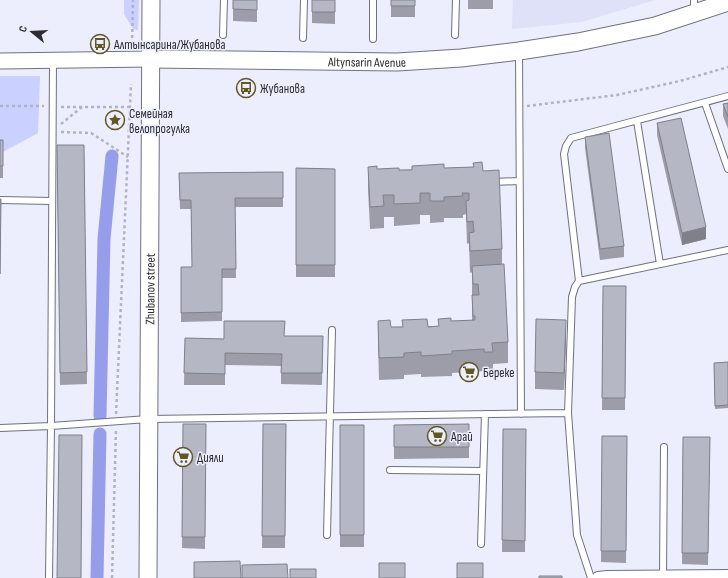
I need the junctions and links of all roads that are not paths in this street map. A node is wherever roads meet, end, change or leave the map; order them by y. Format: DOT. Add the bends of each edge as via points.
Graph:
graph roads {
  1 [pos="151,0"];
  2 [pos="224,0"];
  3 [pos="304,0"];
  4 [pos="373,0"];
  5 [pos="456,0"];
  6 [pos="728,2"];
  7 [pos="694,7"];
  8 [pos="223,35"];
  9 [pos="455,35"];
  10 [pos="303,38"];
  11 [pos="373,39"];
  12 [pos="519,51"];
  13 [pos="150,59"];
  14 [pos="53,60"];
  15 [pos="0,61"];
  16 [pos="728,96"];
  17 [pos="705,103"];
  18 [pos="637,121"];
  19 [pos="728,169"];
  20 [pos="519,181"];
  21 [pos="488,182"];
  22 [pos="0,200"];
  23 [pos="52,202"];
  24 [pos="728,250"];
  25 [pos="660,264"];
  26 [pos="579,281"];
  27 [pos="332,330"];
  28 [pos="568,413"];
  29 [pos="485,414"];
  30 [pos="521,414"];
  31 [pos="330,417"];
  32 [pos="148,419"];
  33 [pos="51,426"];
  34 [pos="0,428"];
  35 [pos="664,447"];
  36 [pos="390,470"];
  37 [pos="484,470"];
  38 [pos="327,535"];
  39 [pos="481,544"];
  40 [pos="663,576"];
  41 [pos="728,576"];
  42 [pos="49,578"];
  43 [pos="148,578"];
  44 [pos="591,578"];
  45 [pos="598,578"];
  1 -- 13 [label="main road, Zhubanov street"];
  2 -- 8 [label="lane"];
  3 -- 10 [label="lane"];
  4 -- 11 [label="lane"];
  5 -- 9 [label="lane"];
  6 -- 7 [label="main road, Altynsarin Avenue"];
  7 -- 12 [label="main road, Altynsarin Avenue" via="655,26"];
  12 -- 13 [label="main road, Altynsarin Avenue" via="398,62"];
  12 -- 20 [label="lane"];
  13 -- 14 [label="street, Altynsarin Avenue"];
  13 -- 32 [label="main road, Zhubanov street"];
  14 -- 15 [label="street, Altynsarin Avenue"];
  14 -- 23 [label="lane"];
  16 -- 17 [label="lane"];
  17 -- 18 [label="lane"];
  17 -- 19 [label="lane"];
  18 -- 25 [label="lane"];
  18 -- 26 [label="lane" via="571,138 566,146 564,154"];
  20 -- 21 [label="lane"];
  20 -- 30 [label="lane"];
  22 -- 23 [label="lane"];
  23 -- 33 [label="lane"];
  24 -- 25 [label="lane"];
  25 -- 26 [label="lane"];
  26 -- 28 [label="lane" via="572,297"];
  27 -- 31 [label="lane"];
  28 -- 30 [label="lane"];
  28 -- 44 [label="lane" via="577,535"];
  29 -- 30 [label="lane"];
  29 -- 31 [label="lane"];
  29 -- 37 [label="lane"];
  31 -- 32 [label="lane"];
  31 -- 38 [label="lane"];
  32 -- 33 [label="lane"];
  32 -- 43 [label="main road, Zhubanov street"];
  33 -- 34 [label="lane"];
  33 -- 42 [label="lane"];
  35 -- 40 [label="lane"];
  36 -- 37 [label="lane"];
  37 -- 39 [label="lane"];
  40 -- 41 [label="street"];
  40 -- 45 [label="street"];
}
